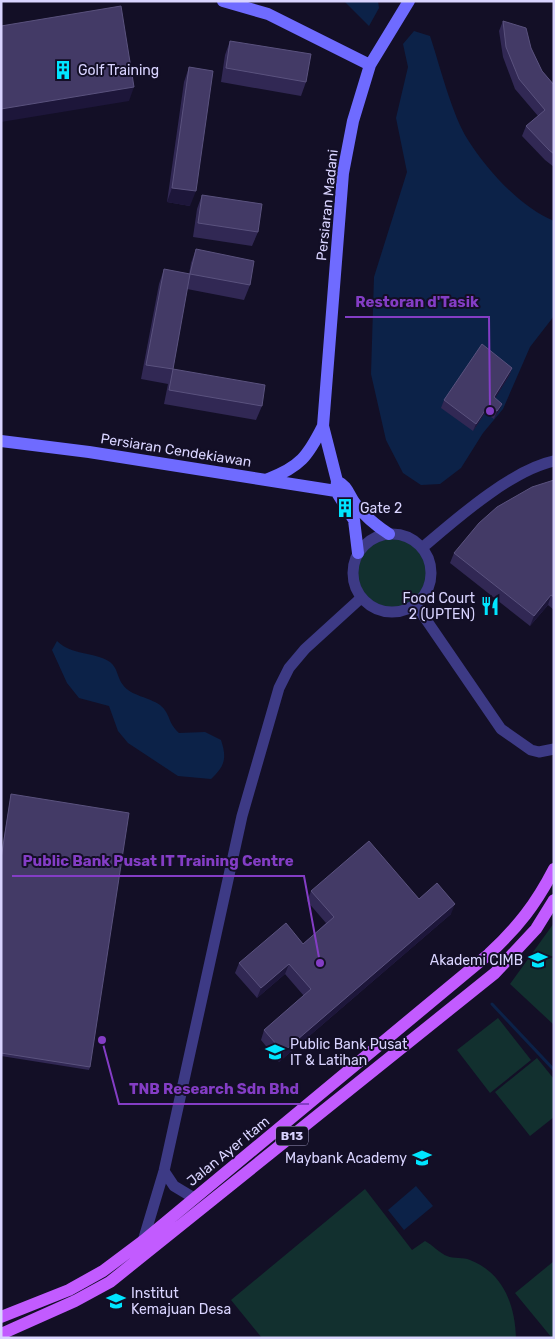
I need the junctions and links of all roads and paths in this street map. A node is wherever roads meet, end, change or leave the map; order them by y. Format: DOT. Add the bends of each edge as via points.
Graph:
graph roads {
  1 [pos="223,1"];
  2 [pos="409,1"];
  3 [pos="370,65"];
  4 [pos="323,426"];
  5 [pos="1,441"];
  6 [pos="554,461"];
  7 [pos="268,479"];
  8 [pos="339,486"];
  9 [pos="389,534"];
  10 [pos="422,548"];
  11 [pos="358,553"];
  12 [pos="362,598"];
  13 [pos="416,605"];
  14 [pos="554,749"];
  15 [pos="554,869"];
  16 [pos="554,900"];
  17 [pos="164,1171"];
  18 [pos="194,1198"];
  19 [pos="143,1241"];
  20 [pos="1,1317"];
  21 [pos="1,1334"];
  1 -- 3 [label="street" via="268,14"];
  2 -- 3 [label="street, Persiaran Madani"];
  3 -- 4 [label="street, Persiaran Madani" via="342,173"];
  4 -- 7 [label="street" via="302,461"];
  4 -- 8 [label="street"];
  5 -- 7 [label="street, Persiaran Cendekiawan"];
  6 -- 10 [label="street" via="529,470 473,504"];
  7 -- 8 [label="street, Persiaran Cendekiawan"];
  8 -- 9 [label="street" via="373,524"];
  8 -- 11 [label="street" via="354,520"];
  9 -- 10 [label="street" via="404,536"];
  9 -- 11 [label="street" via="374,538"];
  10 -- 13 [label="street" via="431,567 431,582"];
  11 -- 12 [label="street" via="353,565 353,579"];
  12 -- 13 [label="street" via="372,607 391,613"];
  12 -- 17 [label="street" via="305,649 289,668 279,688 242,816"];
  13 -- 14 [label="street" via="501,729 531,750"];
  15 -- 18 [label="main road, Jalan Ayer Itam / B13" via="540,897 520,925 489,954"];
  16 -- 21 [label="main road, Jalan Ayer Itam / B13" via="536,929 495,973 110,1282"];
  17 -- 18 [label="street" via="174,1186"];
  17 -- 19 [label="street"];
  18 -- 19 [label="main road, Jalan Ayer Itam / B13"];
  19 -- 20 [label="main road, Jalan Ayer Itam / B13" via="103,1271 68,1290"];
}
